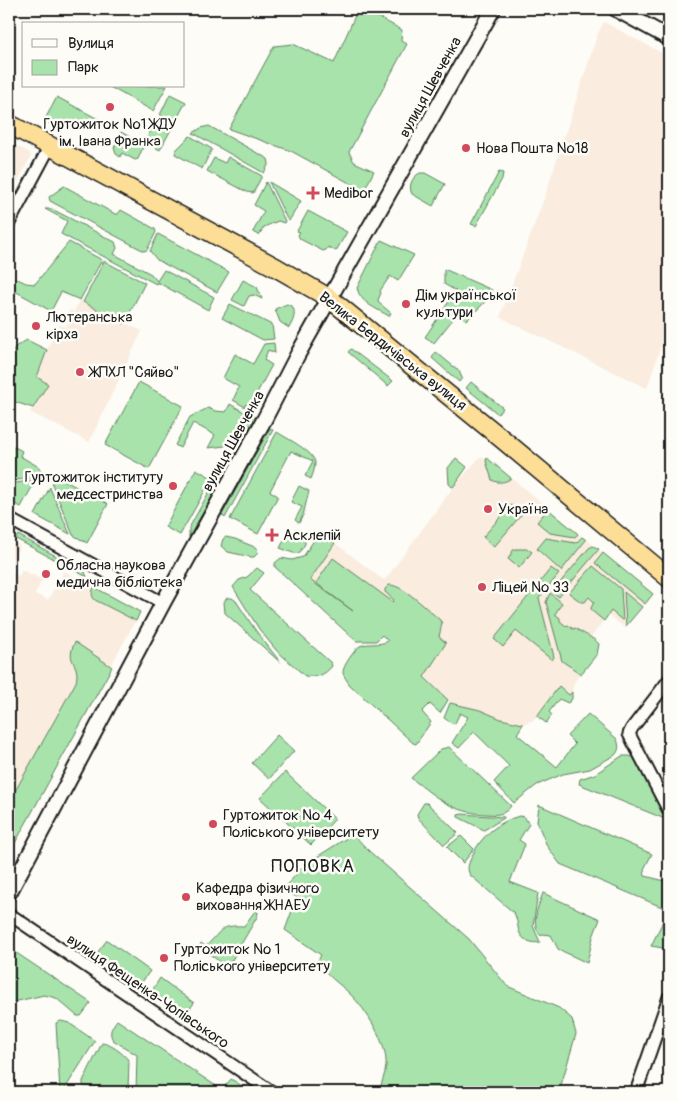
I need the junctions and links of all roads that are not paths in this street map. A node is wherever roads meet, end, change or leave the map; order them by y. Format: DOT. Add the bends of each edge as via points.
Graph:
graph roads {
  1 [pos="493,9"];
  2 [pos="616,9"];
  3 [pos="634,13"];
  4 [pos="669,38"];
  5 [pos="9,124"];
  6 [pos="9,134"];
  7 [pos="48,150"];
  8 [pos="9,223"];
  9 [pos="327,302"];
  10 [pos="9,519"];
  11 [pos="669,578"];
  12 [pos="669,587"];
  13 [pos="163,603"];
  14 [pos="669,680"];
  15 [pos="669,811"];
  16 [pos="9,893"];
  17 [pos="9,914"];
  18 [pos="669,997"];
  19 [pos="272,1092"];
  20 [pos="636,1092"];
  1 -- 9 [label="street, вулиця Шевченка"];
  2 -- 3 [label="street"];
  3 -- 4 [label="street"];
  5 -- 7 [label="highway, Велика Бердичівська вулиця"];
  6 -- 7 [label="highway, Велика Бердичівська вулиця"];
  7 -- 8 [label="street"];
  7 -- 9 [label="highway, Велика Бердичівська вулиця"];
  9 -- 11 [label="highway, Велика Бердичівська вулиця" via="456,401"];
  9 -- 12 [label="highway, Велика Бердичівська вулиця"];
  9 -- 13 [label="street, вулиця Шевченка"];
  10 -- 13 [label="street"];
  13 -- 16 [label="street, вулиця Шевченка"];
  14 -- 15 [label="street" via="629,734"];
  17 -- 19 [label="street, вулиця Фещенка-Чопівського"];
  18 -- 20 [label="street"];
}
